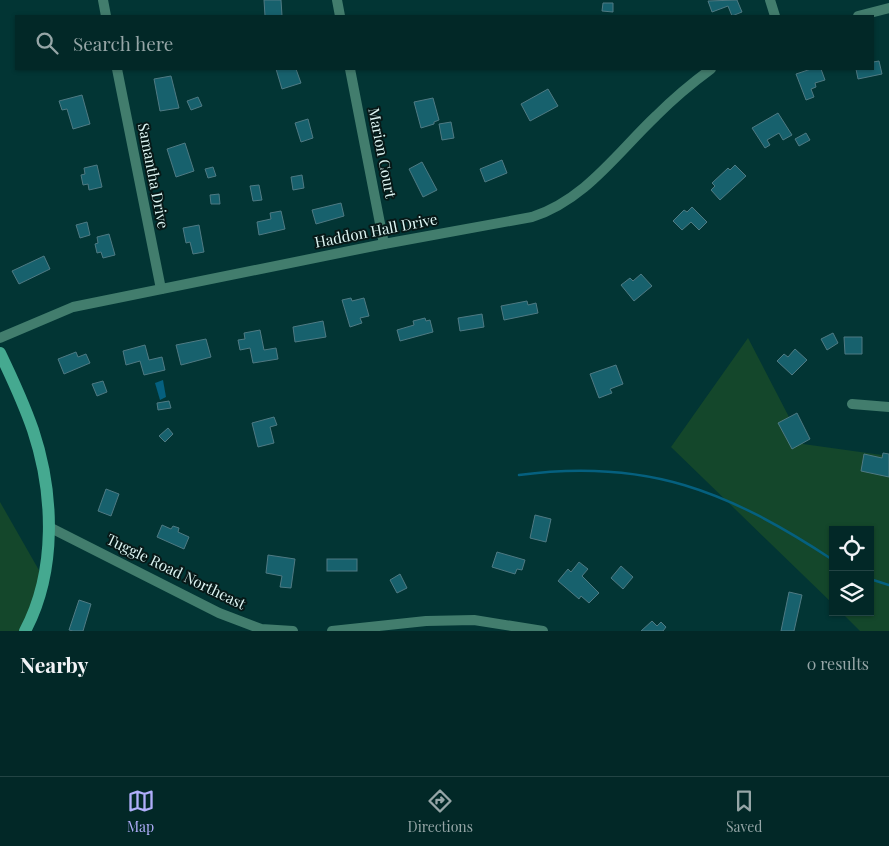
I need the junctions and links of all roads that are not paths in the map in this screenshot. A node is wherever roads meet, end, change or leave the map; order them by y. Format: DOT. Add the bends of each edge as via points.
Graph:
graph roads {
  1 [pos="103,0"];
  2 [pos="337,0"];
  3 [pos="770,0"];
  4 [pos="889,8"];
  5 [pos="106,15"];
  6 [pos="340,15"];
  7 [pos="775,15"];
  8 [pos="862,15"];
  9 [pos="117,70"];
  10 [pos="350,70"];
  11 [pos="710,70"];
  12 [pos="384,244"];
  13 [pos="161,289"];
  14 [pos="0,338"];
  15 [pos="0,353"];
  16 [pos="852,404"];
  17 [pos="889,407"];
  18 [pos="49,527"];
  19 [pos="25,631"];
  20 [pos="293,631"];
  21 [pos="332,631"];
  22 [pos="344,631"];
  23 [pos="543,631"];
  1 -- 5 [label="street"];
  2 -- 6 [label="street"];
  3 -- 7 [label="street"];
  4 -- 8 [label="street"];
  9 -- 13 [label="street, Samantha Drive"];
  10 -- 12 [label="street, Marion Court"];
  11 -- 12 [label="street, Haddon Hall Drive" via="655,117 586,187 553,211"];
  12 -- 13 [label="street, Haddon Hall Drive"];
  13 -- 14 [label="street, Haddon Hall Drive" via="73,307"];
  15 -- 18 [label="main road" via="33,430 45,476"];
  16 -- 17 [label="street"];
  18 -- 19 [label="main road" via="41,594"];
  18 -- 20 [label="street, Tuggle Road Northeast" via="219,613 261,629"];
  21 -- 22 [label="street"];
  22 -- 23 [label="street" via="426,621 474,620"];
}
